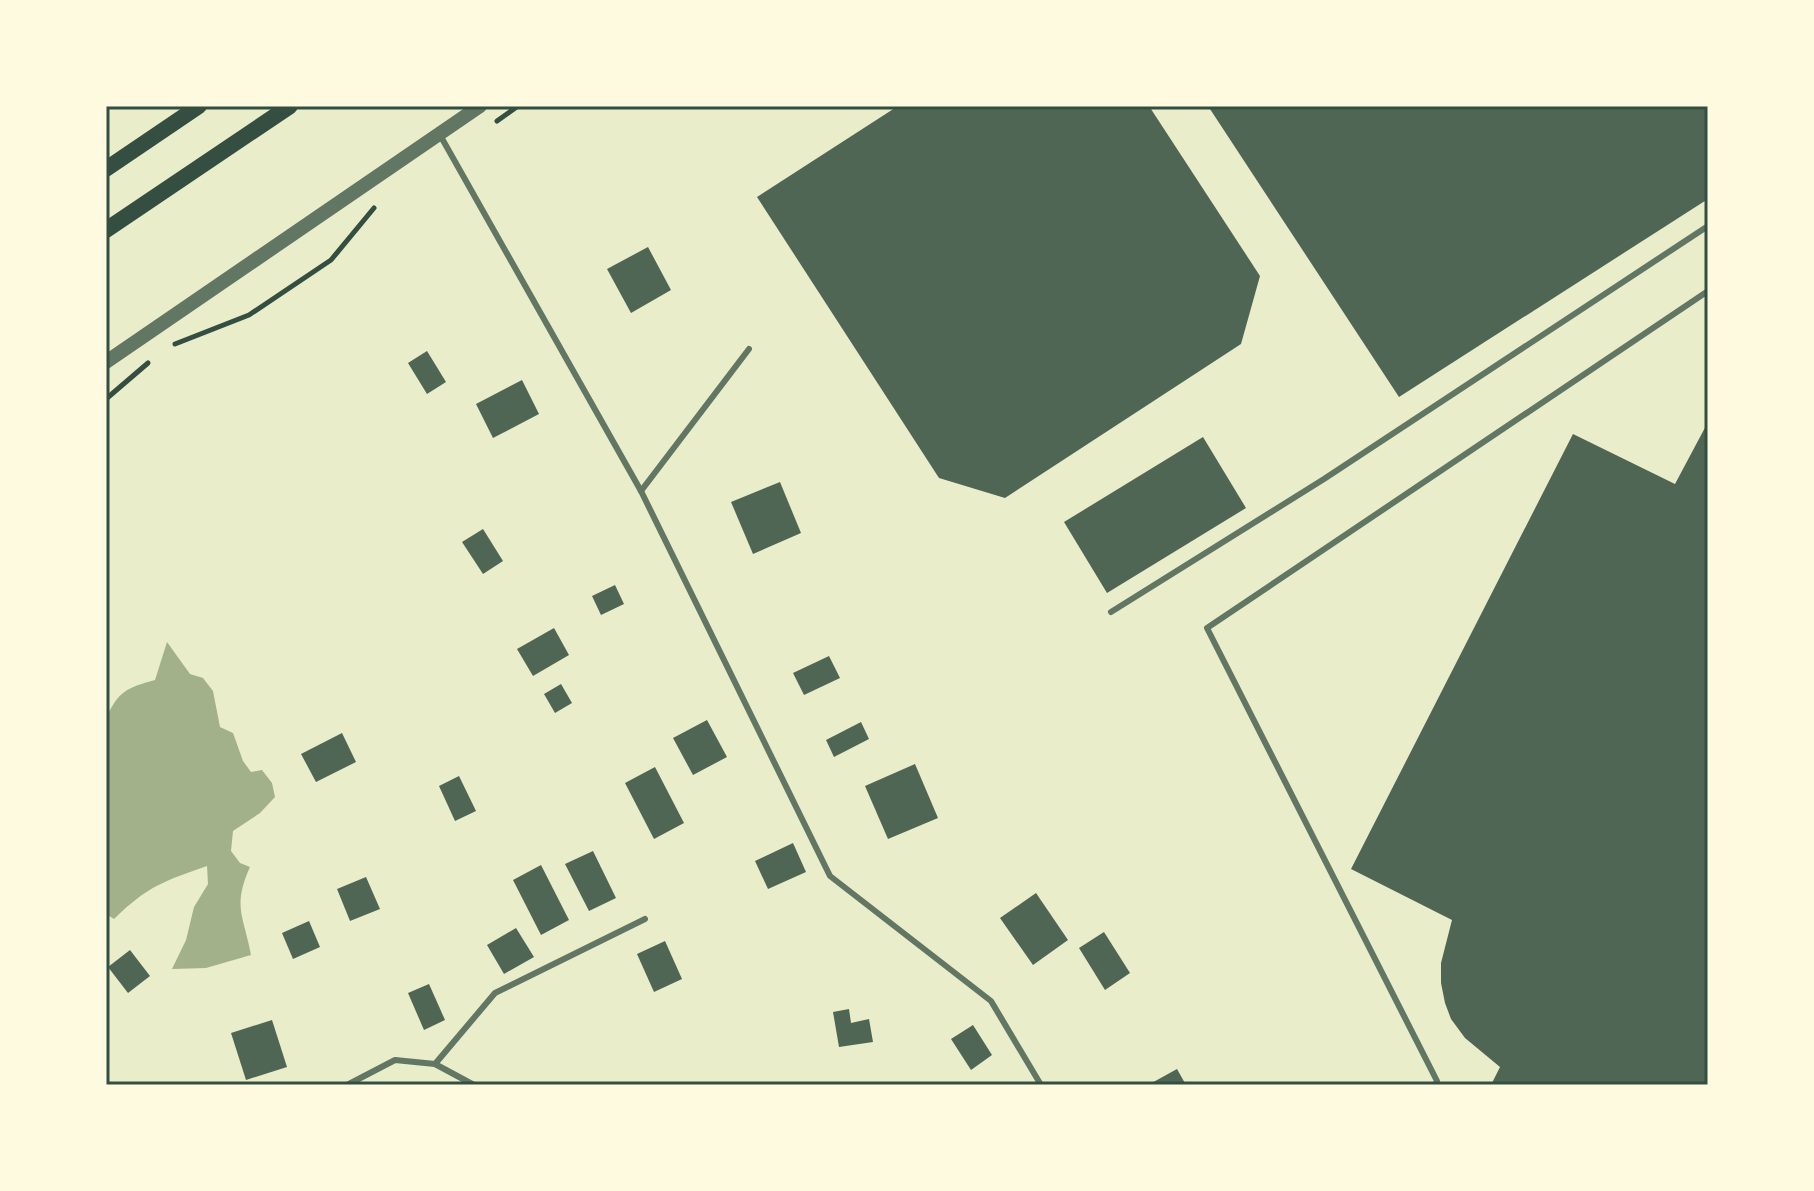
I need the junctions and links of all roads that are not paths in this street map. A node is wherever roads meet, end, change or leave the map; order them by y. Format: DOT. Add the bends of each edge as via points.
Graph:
graph roads {
  1 [pos="199,106"];
  2 [pos="290,106"];
  3 [pos="480,106"];
  4 [pos="440,135"];
  5 [pos="106,169"];
  6 [pos="1708,226"];
  7 [pos="106,230"];
  8 [pos="1708,291"];
  9 [pos="749,349"];
  10 [pos="106,362"];
  11 [pos="641,491"];
  12 [pos="1111,612"];
  13 [pos="645,919"];
  14 [pos="435,1064"];
  15 [pos="347,1085"];
  16 [pos="474,1085"];
  17 [pos="1041,1085"];
  18 [pos="1435,1085"];
  1 -- 5 [label="main road"];
  2 -- 7 [label="main road"];
  3 -- 4 [label="street"];
  4 -- 10 [label="street"];
  4 -- 11 [label="lane"];
  6 -- 12 [label="lane"];
  8 -- 18 [label="lane" via="1207,628"];
  9 -- 11 [label="lane"];
  11 -- 17 [label="lane" via="830,876 991,1001"];
  13 -- 14 [label="lane" via="495,993"];
  14 -- 15 [label="lane" via="395,1060"];
  14 -- 16 [label="lane"];
}
